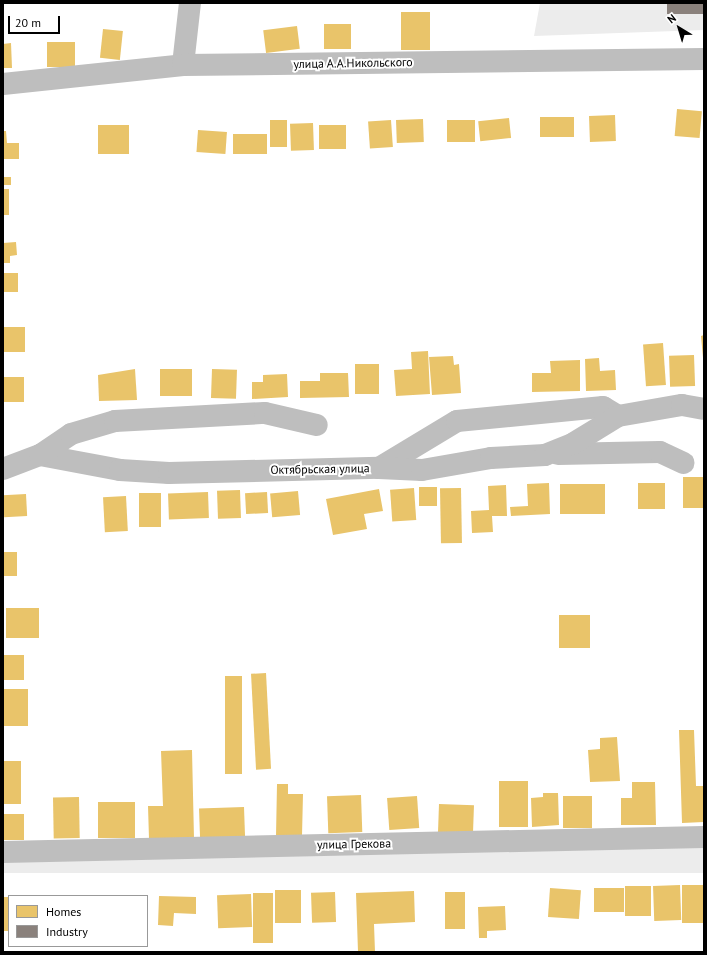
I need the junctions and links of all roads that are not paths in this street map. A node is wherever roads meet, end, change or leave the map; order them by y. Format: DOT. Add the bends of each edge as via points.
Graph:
graph roads {
  1 [pos="190,3"];
  2 [pos="704,59"];
  3 [pos="183,65"];
  4 [pos="3,84"];
  5 [pos="704,409"];
  6 [pos="618,416"];
  7 [pos="317,424"];
  8 [pos="40,455"];
  9 [pos="545,455"];
  10 [pos="684,463"];
  11 [pos="379,468"];
  12 [pos="3,469"];
  13 [pos="704,837"];
  14 [pos="3,852"];
  1 -- 3 [label="street"];
  2 -- 3 [label="street, улица А.А.Никольского"];
  3 -- 4 [label="street, улица А.А.Никольского"];
  5 -- 6 [label="street" via="682,405"];
  6 -- 9 [label="street" via="574,443"];
  6 -- 11 [label="street, Октябрьская улица" via="603,407 457,421"];
  7 -- 8 [label="street" via="265,413 115,421 71,434"];
  8 -- 11 [label="street, Октябрьская улица" via="120,470 168,472"];
  8 -- 12 [label="street"];
  9 -- 10 [label="street" via="660,452"];
  9 -- 11 [label="street" via="491,458 422,470"];
  13 -- 14 [label="street, улица Грекова"];
}
